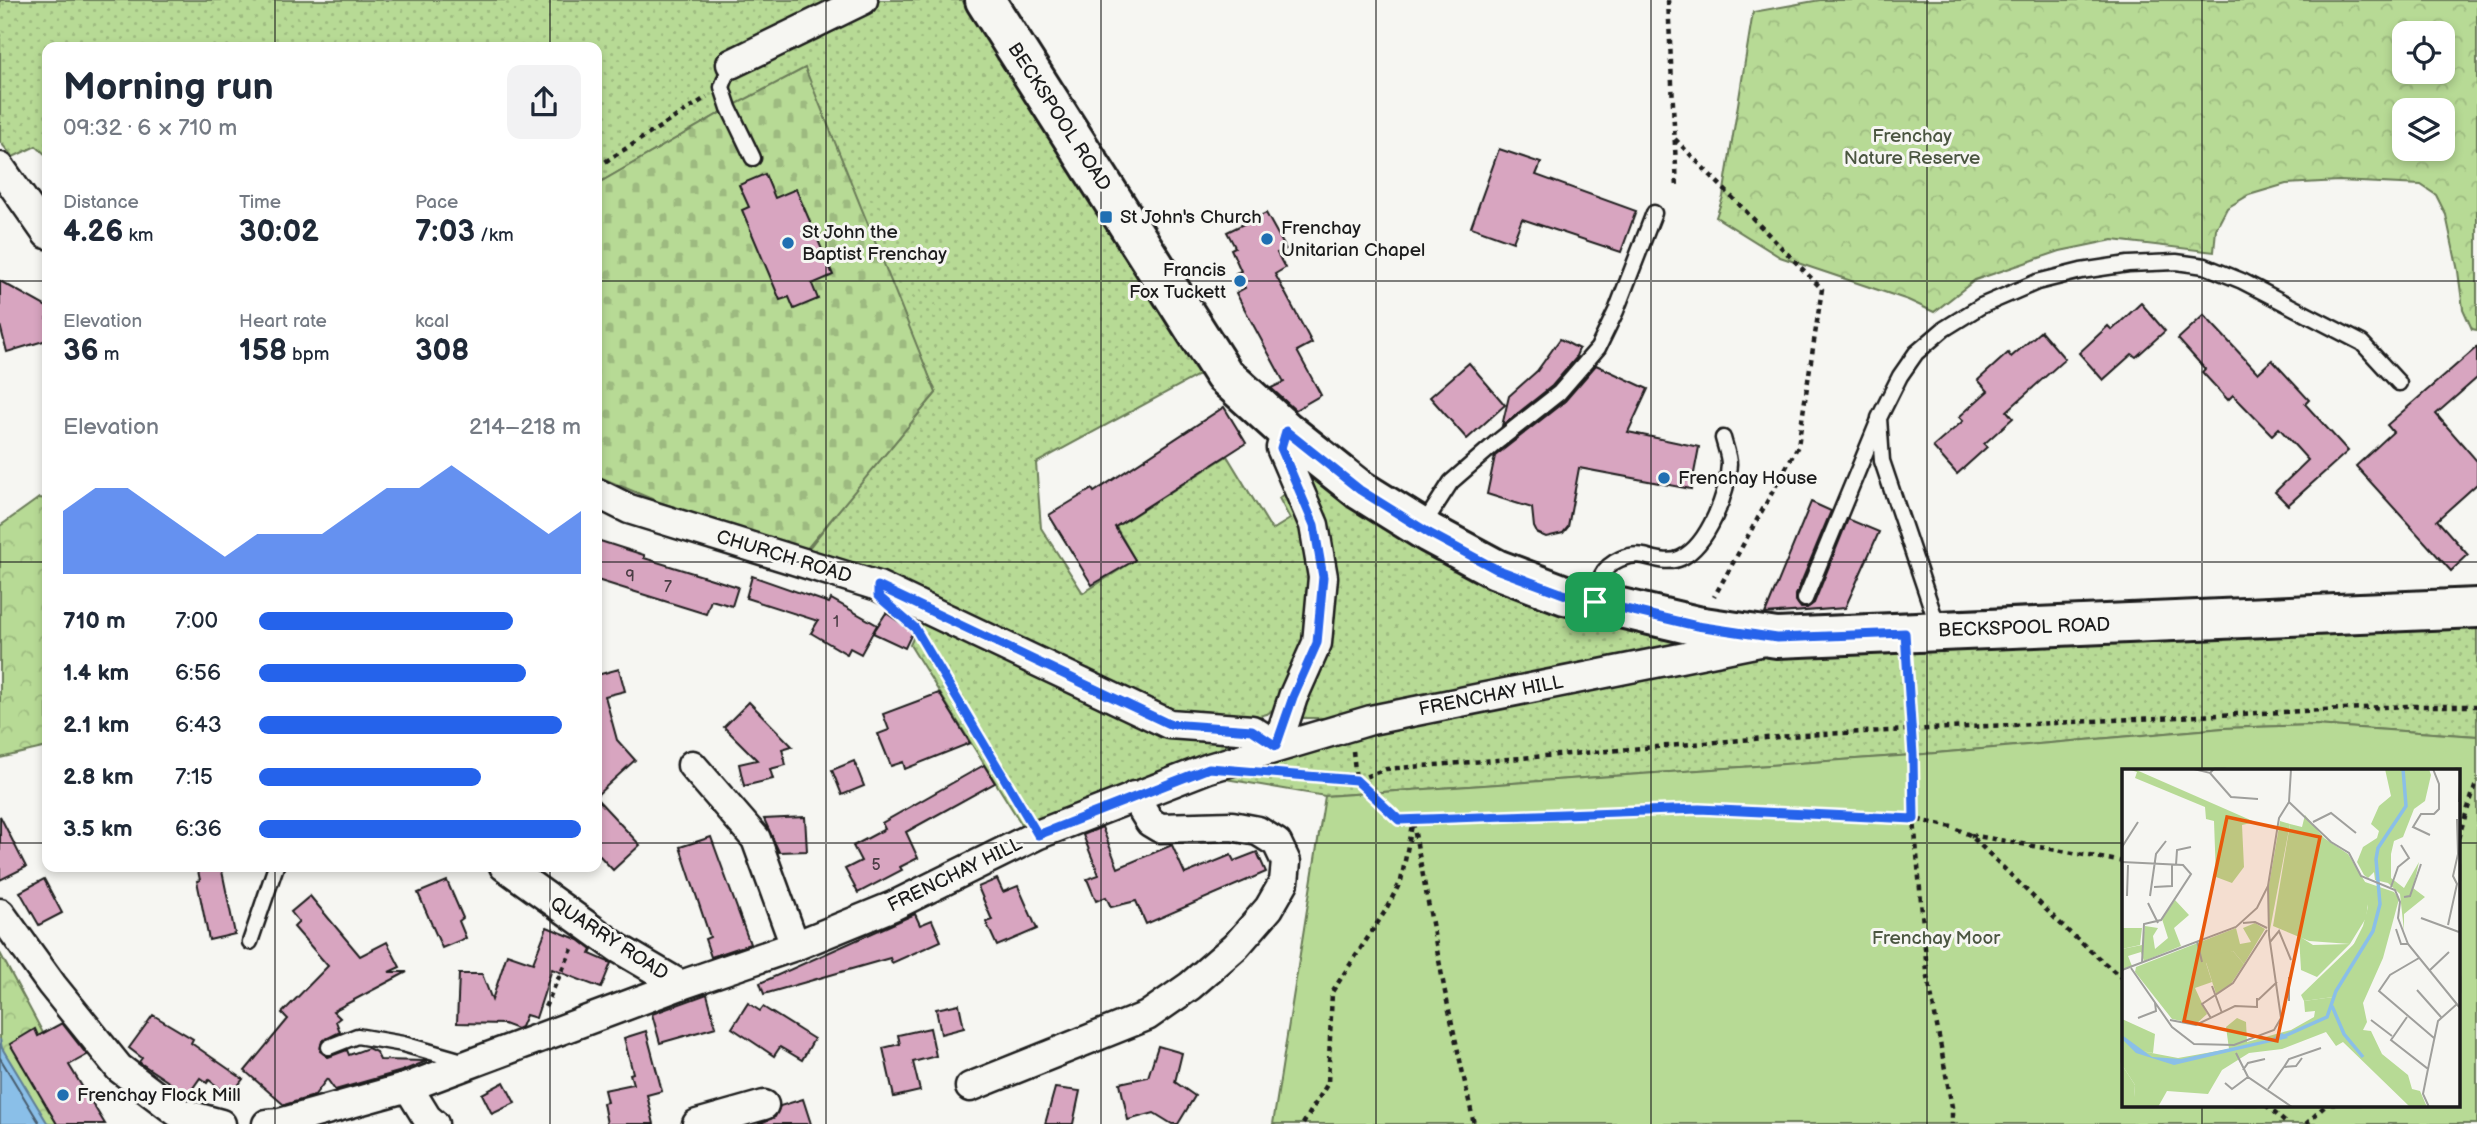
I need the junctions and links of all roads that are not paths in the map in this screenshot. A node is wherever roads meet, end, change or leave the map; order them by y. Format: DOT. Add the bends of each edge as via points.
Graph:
graph roads {
  1 [pos="863,0"];
  2 [pos="985,0"];
  3 [pos="727,75"];
  4 [pos="753,158"];
  5 [pos="0,167"];
  6 [pos="1654,213"];
  7 [pos="42,227"];
  8 [pos="2399,383"];
  9 [pos="1879,418"];
  10 [pos="1286,431"];
  11 [pos="1723,438"];
  12 [pos="602,496"];
  13 [pos="1422,528"];
  14 [pos="1805,598"];
  15 [pos="1595,602"];
  16 [pos="2477,608"];
  17 [pos="1922,633"];
  18 [pos="1777,638"];
  19 [pos="1276,760"];
  20 [pos="692,765"];
  21 [pos="1134,796"];
  22 [pos="274,872"];
  23 [pos="512,872"];
  24 [pos="0,913"];
  25 [pos="250,942"];
  26 [pos="795,946"];
  27 [pos="681,985"];
  28 [pos="329,1047"];
  29 [pos="470,1063"];
  30 [pos="408,1087"];
  31 [pos="970,1087"];
  32 [pos="764,1105"];
  33 [pos="220,1124"];
  34 [pos="267,1124"];
  35 [pos="434,1124"];
  36 [pos="696,1124"];
  1 -- 3 [label="street"];
  2 -- 10 [label="street, BECKSPOOL ROAD" via="1224,374"];
  3 -- 4 [label="lane" via="729,108"];
  5 -- 7 [label="street"];
  6 -- 13 [label="lane" via="1598,348 1559,393 1451,482"];
  8 -- 9 [label="lane" via="2362,343 2242,281 2206,266 2128,264 2037,282 1981,306 1916,353"];
  9 -- 14 [label="lane"];
  9 -- 17 [label="lane" via="1882,461"];
  10 -- 13 [label="street, BECKSPOOL ROAD" via="1360,490"];
  10 -- 19 [label="street" via="1281,448 1314,525 1323,577 1317,643 1293,697"];
  11 -- 15 [label="lane" via="1729,463 1721,500 1713,522 1695,547 1681,558 1667,561 1632,555 1615,561 1602,574"];
  12 -- 19 [label="street, CHURCH ROAD" via="629,509 878,586 1169,724 1252,730"];
  13 -- 15 [label="street, BECKSPOOL ROAD" via="1496,569"];
  15 -- 18 [label="street, BECKSPOOL ROAD" via="1697,626"];
  16 -- 17 [label="street, BECKSPOOL ROAD"];
  17 -- 18 [label="street, BECKSPOOL ROAD"];
  18 -- 19 [label="street, FRENCHAY HILL" via="1371,720"];
  19 -- 21 [label="street, FRENCHAY HILL"];
  20 -- 26 [label="street" via="756,839"];
  21 -- 26 [label="street, FRENCHAY HILL"];
  21 -- 31 [label="street" via="1150,822 1160,828 1232,825 1258,831 1277,843 1286,862 1283,882 1269,908 1236,946 1147,1016"];
  22 -- 25 [label="lane"];
  23 -- 27 [label="street, QUARRY ROAD" via="618,948"];
  24 -- 33 [label="street" via="119,1068 177,1112"];
  26 -- 27 [label="street, FRENCHAY HILL"];
  27 -- 29 [label="street, FRENCHAY HILL"];
  28 -- 29 [label="lane" via="357,1036"];
  29 -- 30 [label="street, FRENCHAY HILL"];
  30 -- 34 [label="street, FRENCHAY HILL"];
  30 -- 35 [label="street"];
  32 -- 36 [label="street"];
}
